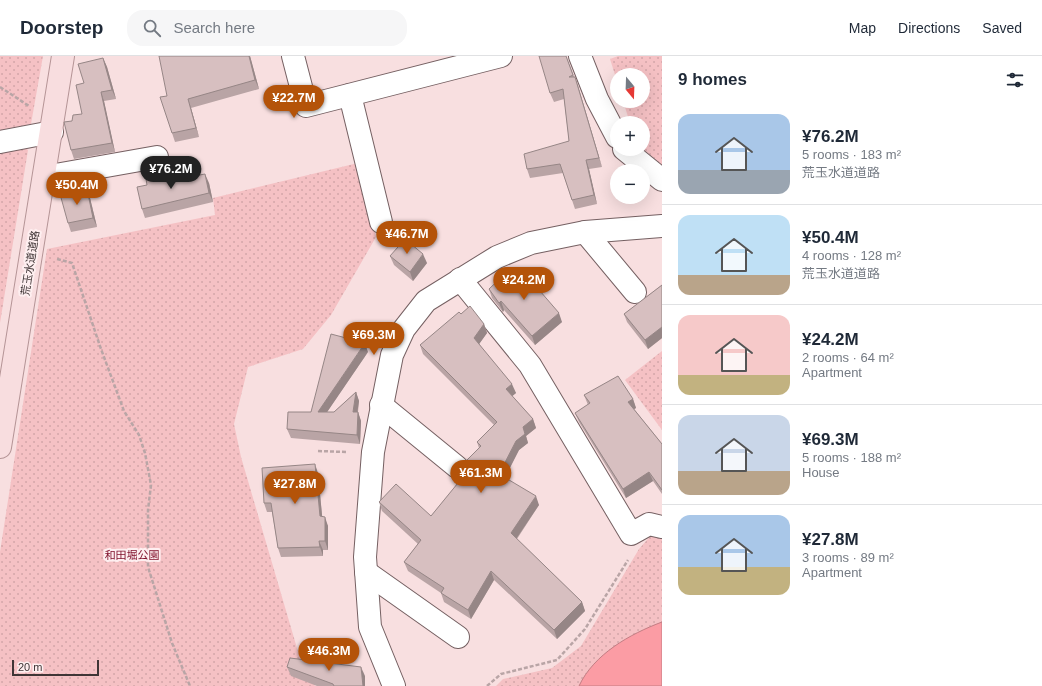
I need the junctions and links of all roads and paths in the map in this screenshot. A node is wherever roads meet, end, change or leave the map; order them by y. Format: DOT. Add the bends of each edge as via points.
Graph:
graph roads {
  1 [pos="63,56"];
  2 [pos="293,56"];
  3 [pos="501,56"];
  4 [pos="580,56"];
  5 [pos="350,95"];
  6 [pos="610,124"];
  7 [pos="52,132"];
  8 [pos="0,142"];
  9 [pos="633,156"];
  10 [pos="157,157"];
  11 [pos="44,176"];
  12 [pos="662,180"];
  13 [pos="382,222"];
  14 [pos="662,226"];
  15 [pos="585,232"];
  16 [pos="31,256"];
  17 [pos="460,279"];
  18 [pos="635,292"];
  19 [pos="381,405"];
  20 [pos="0,447"];
  21 [pos="457,466"];
  22 [pos="662,527"];
  23 [pos="631,534"];
  24 [pos="366,572"];
  25 [pos="458,637"];
  26 [pos="190,686"];
  27 [pos="394,686"];
  28 [pos="487,686"];
  1 -- 7 [label="main road, 荒玉水道道路"];
  2 -- 5 [label="street" via="306,106"];
  3 -- 5 [label="street"];
  4 -- 6 [label="street"];
  5 -- 13 [label="street"];
  7 -- 8 [label="street"];
  7 -- 11 [label="main road, 荒玉水道道路"];
  9 -- 12 [label="street"];
  10 -- 11 [label="street"];
  11 -- 16 [label="main road, 荒玉水道道路"];
  14 -- 15 [label="street"];
  15 -- 17 [label="street" via="531,243 497,257"];
  15 -- 18 [label="street"];
  16 -- 20 [label="main road, 荒玉水道道路"];
  16 -- 26 [label="path" via="72,263 124,411 139,435 151,485 148,510 148,568 172,643"];
  17 -- 19 [label="street" via="426,301 404,329 392,355"];
  17 -- 23 [label="street" via="530,365"];
  19 -- 21 [label="street"];
  19 -- 24 [label="street" via="373,452"];
  22 -- 23 [label="street" via="648,524"];
  23 -- 28 [label="path" via="634,548 622,570 585,629 557,660 501,674"];
  24 -- 25 [label="street"];
  24 -- 27 [label="street" via="370,627"];
}
